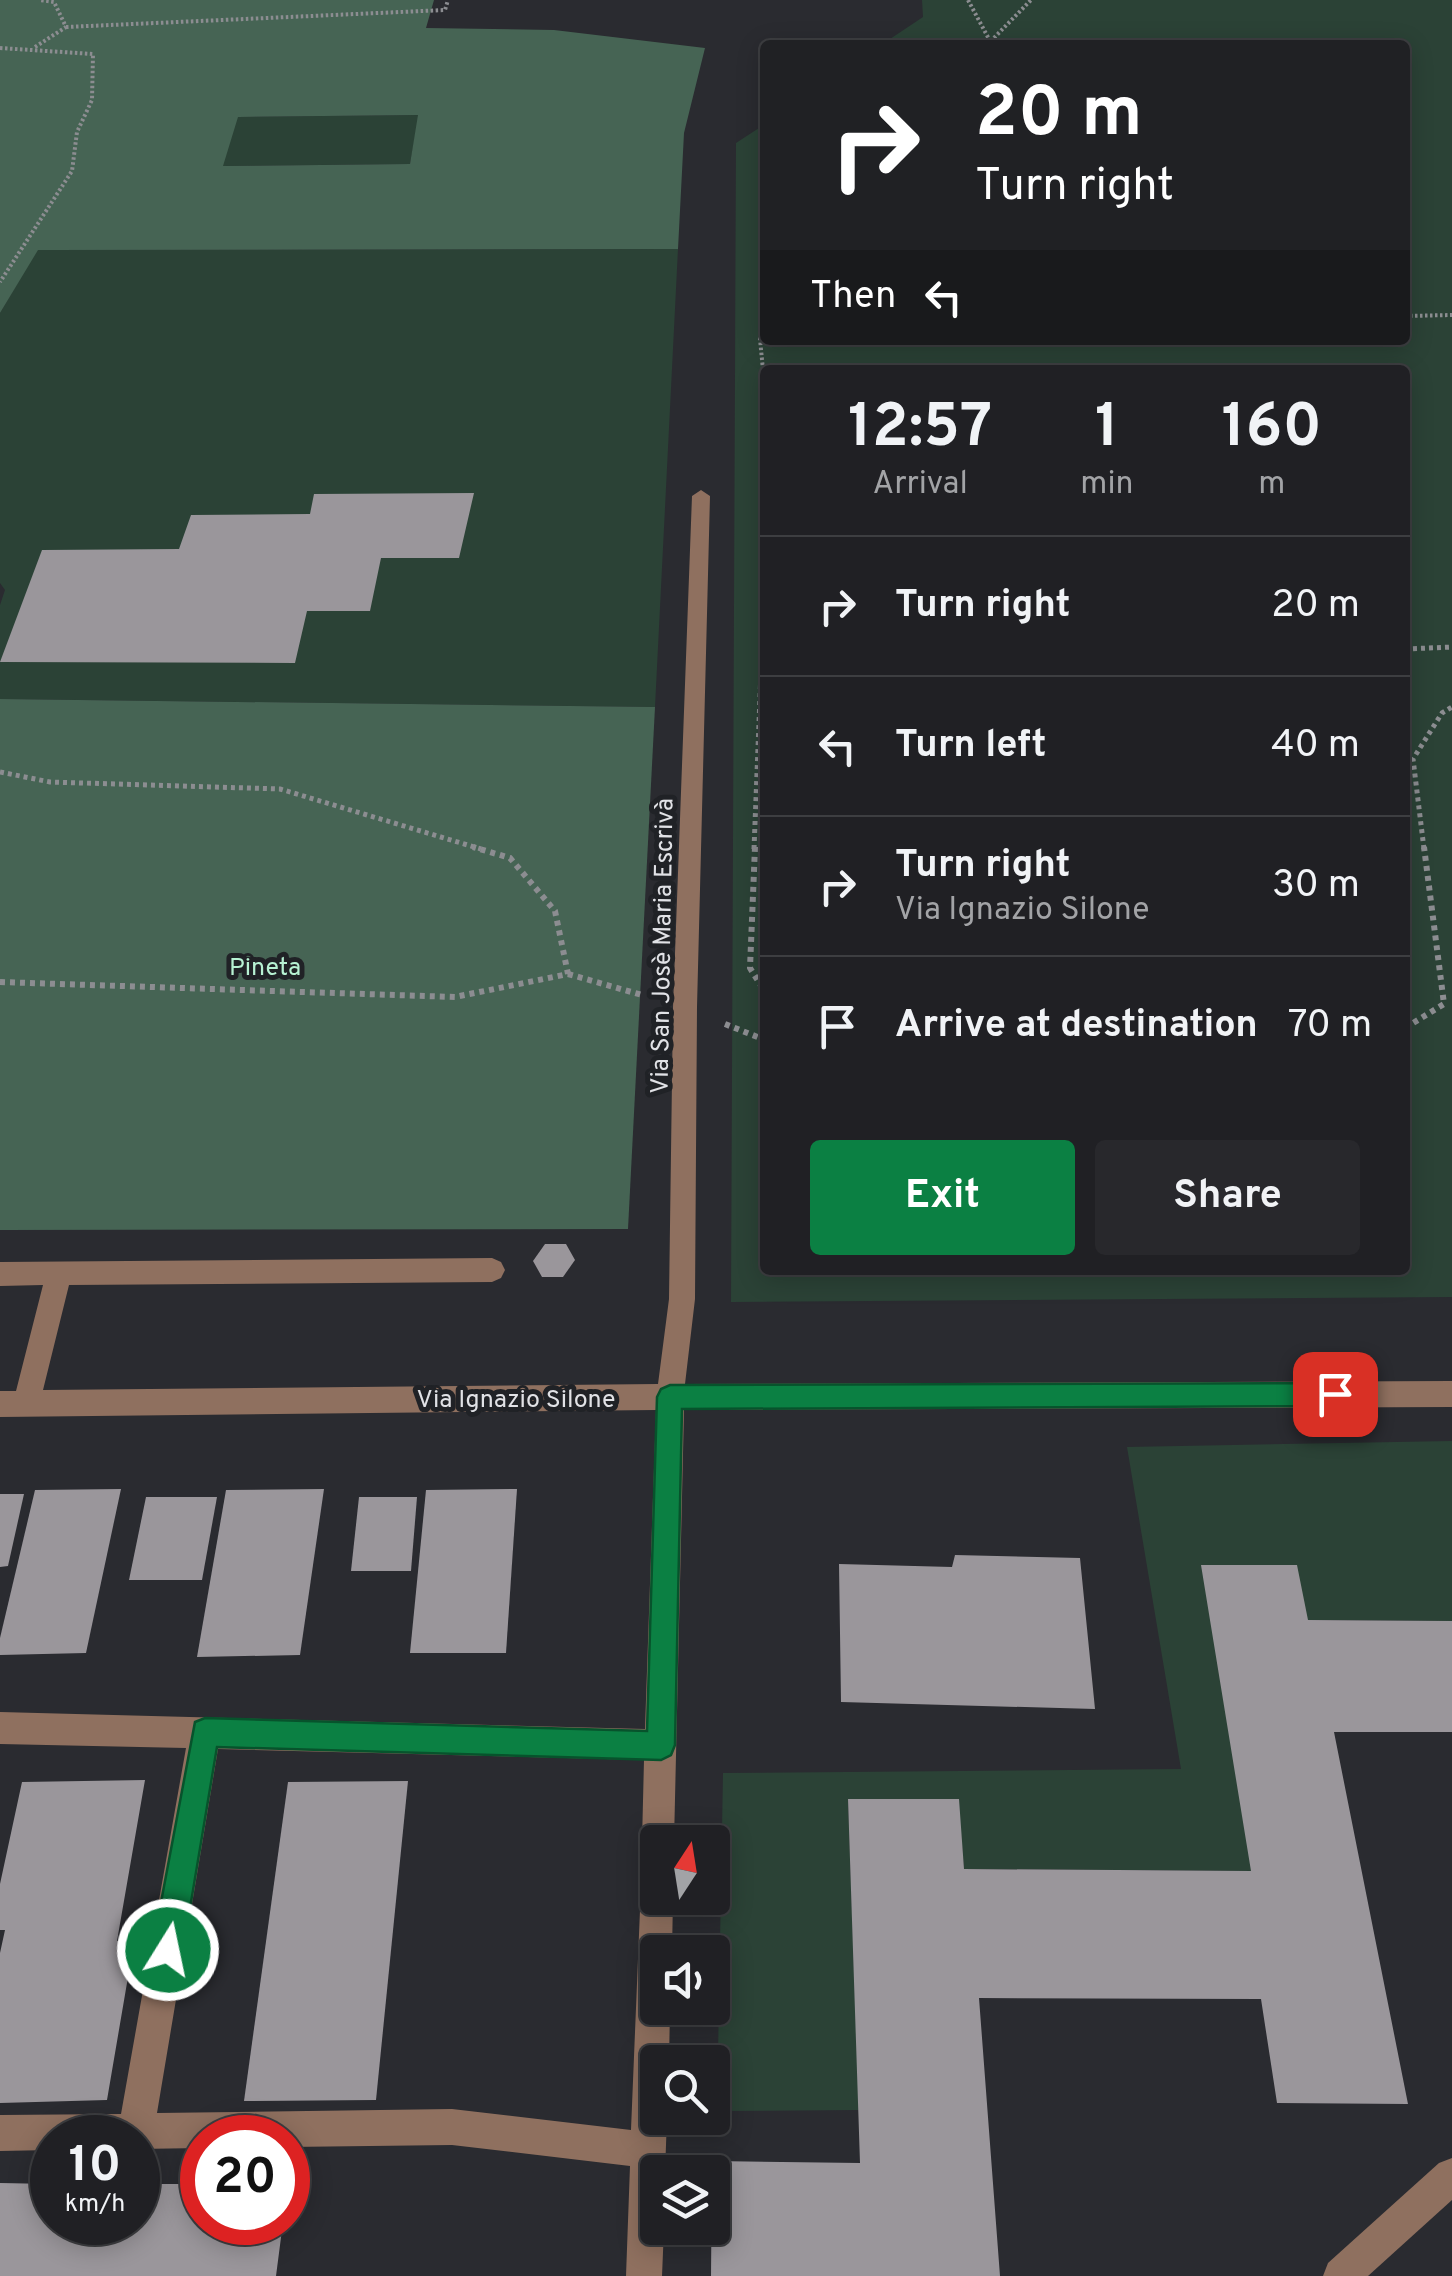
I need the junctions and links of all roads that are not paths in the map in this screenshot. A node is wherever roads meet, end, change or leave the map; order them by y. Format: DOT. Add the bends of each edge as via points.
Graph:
graph roads {
  1 [pos="702,496"];
  2 [pos="492,1270"];
  3 [pos="0,1274"];
  4 [pos="59,1274"];
  5 [pos="1452,1394"];
  6 [pos="670,1397"];
  7 [pos="13,1404"];
  8 [pos="0,1728"];
  9 [pos="205,1732"];
  10 [pos="661,1745"];
  11 [pos="659,1825"];
  12 [pos="656,1915"];
  13 [pos="139,2115"];
  14 [pos="160,2131"];
  15 [pos="0,2132"];
  16 [pos="30,2132"];
  17 [pos="648,2150"];
  18 [pos="1452,2176"];
  19 [pos="644,2276"];
  20 [pos="1341,2276"];
  1 -- 6 [label="street, Via San Josè Maria Escrivà" via="682,1299"];
  2 -- 4 [label="street"];
  3 -- 4 [label="street"];
  4 -- 7 [label="street"];
  5 -- 6 [label="street, Via Ignazio Silone"];
  6 -- 7 [label="street, Via Ignazio Silone"];
  6 -- 10 [label="street, Via San Josè Maria Escrivà"];
  8 -- 9 [label="street"];
  9 -- 10 [label="street"];
  9 -- 13 [label="street"];
  10 -- 11 [label="street, Via San Josè Maria Escrivà"];
  12 -- 17 [label="street"];
  14 -- 17 [label="street" via="452,2127"];
  15 -- 16 [label="street"];
  17 -- 19 [label="street"];
  18 -- 20 [label="street"];
}
